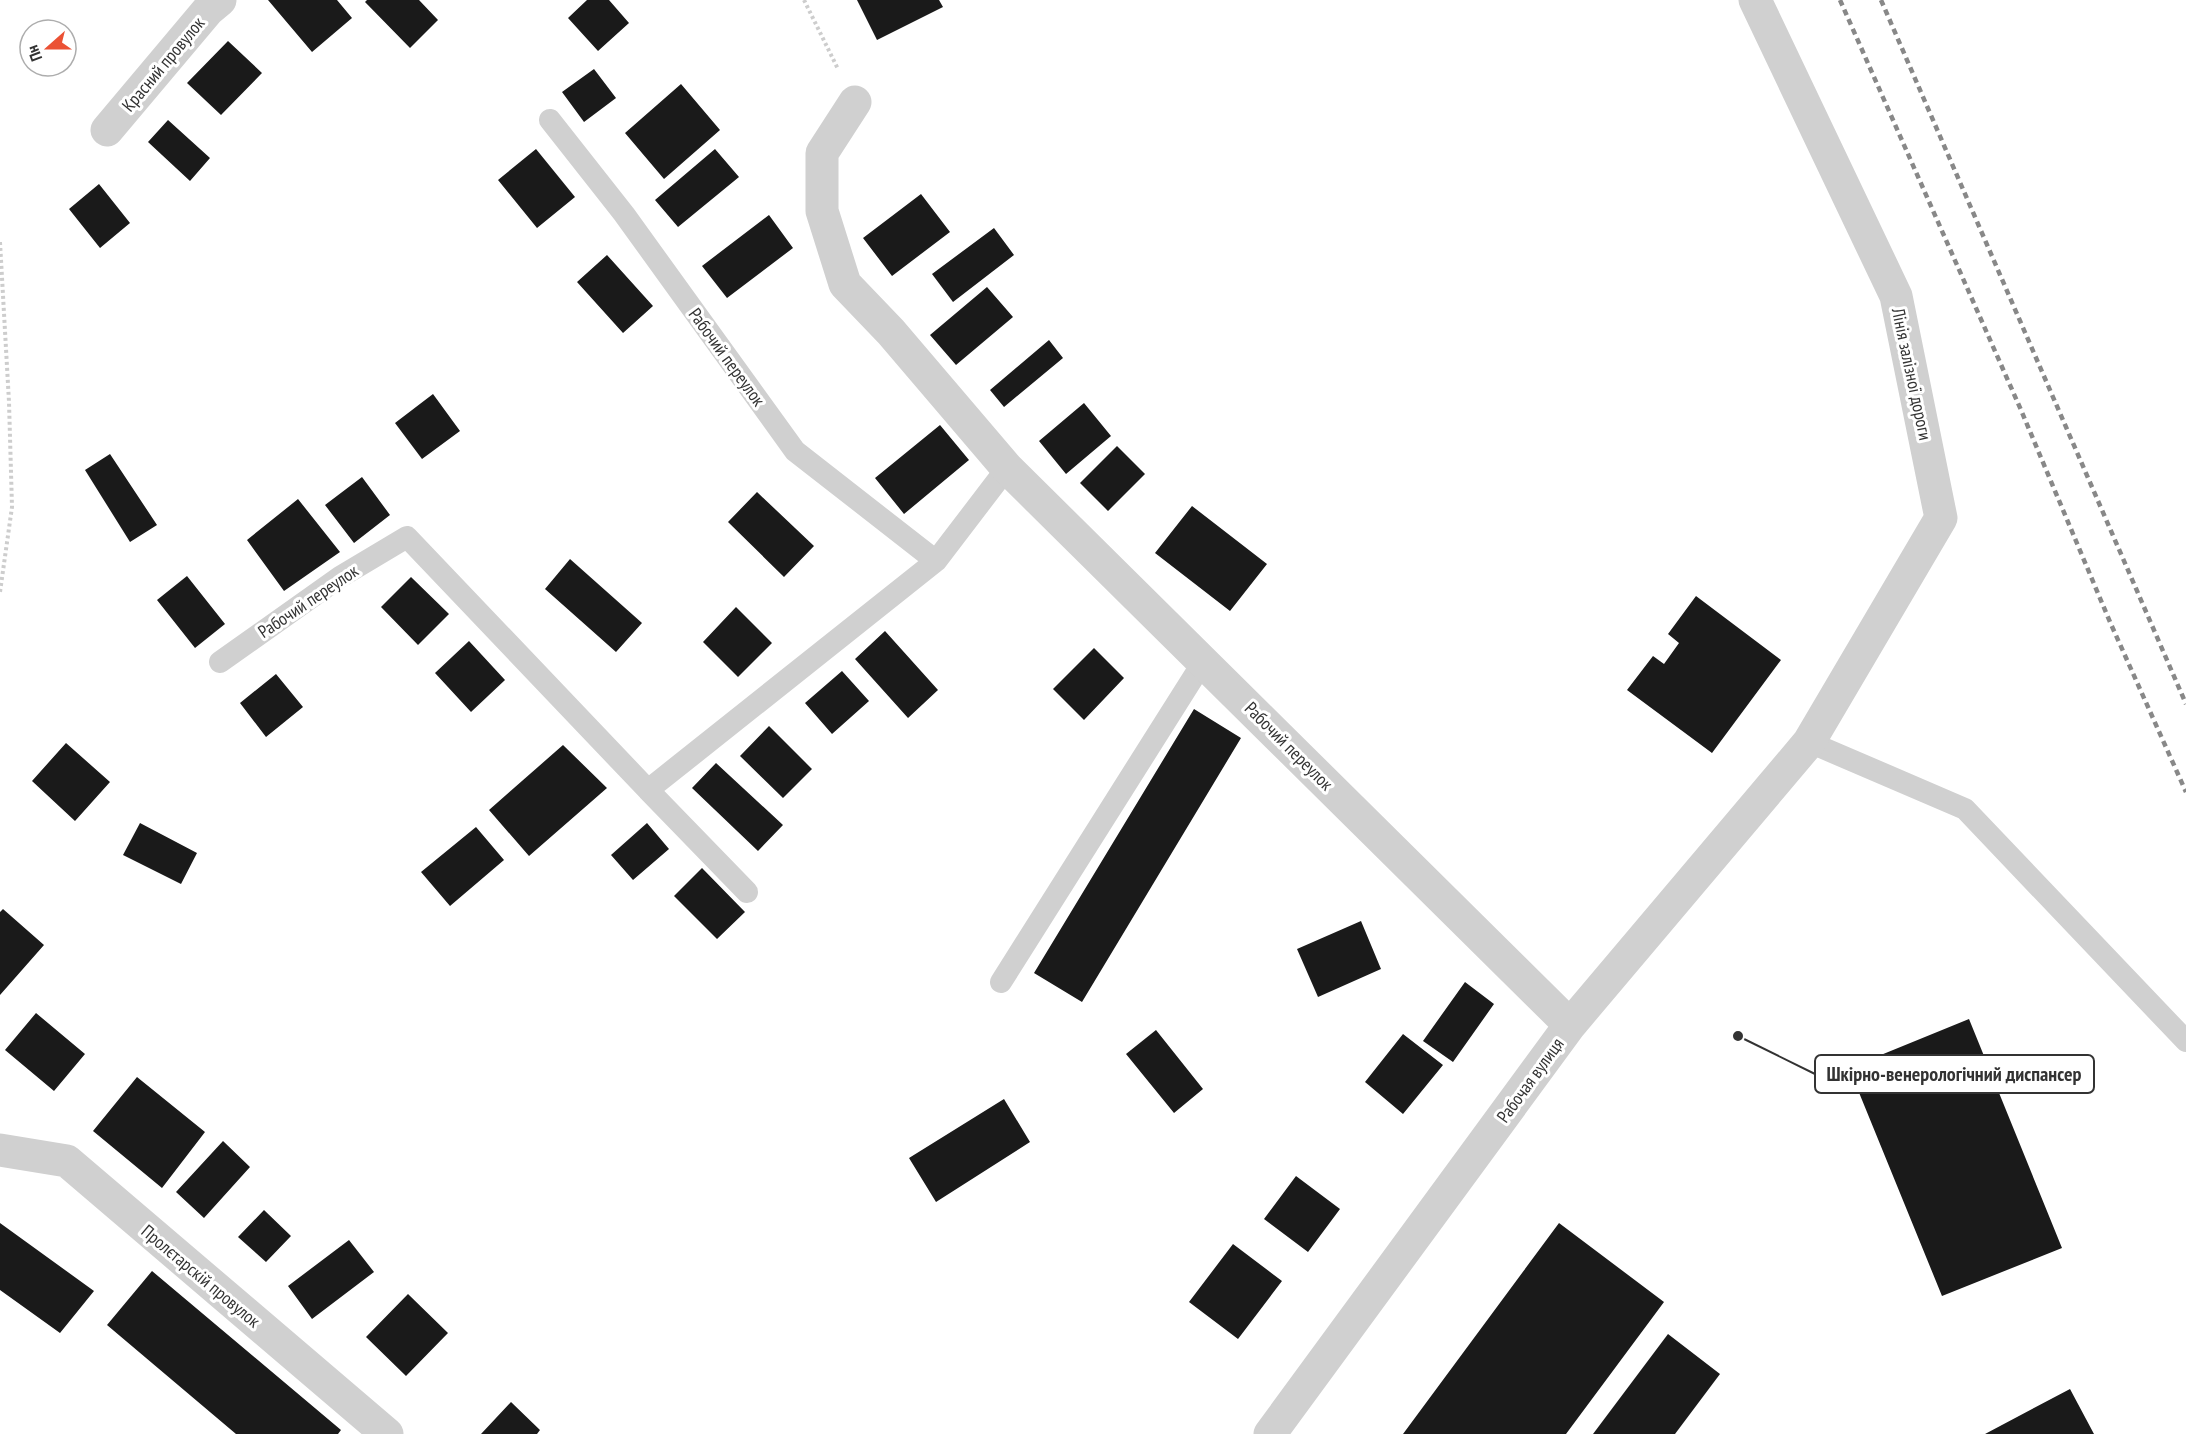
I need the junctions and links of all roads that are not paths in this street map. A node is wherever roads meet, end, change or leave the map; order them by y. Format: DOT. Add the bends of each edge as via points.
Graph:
graph roads {
  1 [pos="220,0"];
  2 [pos="1755,0"];
  3 [pos="855,102"];
  4 [pos="550,120"];
  5 [pos="107,130"];
  6 [pos="1007,468"];
  7 [pos="936,561"];
  8 [pos="220,662"];
  9 [pos="1203,662"];
  10 [pos="1809,742"];
  11 [pos="648,790"];
  12 [pos="747,892"];
  13 [pos="1001,982"];
  14 [pos="1570,1025"];
  15 [pos="2186,1041"];
  16 [pos="0,1150"];
  17 [pos="387,1434"];
  18 [pos="1270,1434"];
  1 -- 5 [label="street, Красний провулок"];
  2 -- 10 [label="street, Лінія залізної дороги" via="1896,296 1941,518"];
  3 -- 6 [label="street, Рабочий переулок" via="822,153 822,211 845,284"];
  4 -- 7 [label="lane, Рабочий переулок" via="624,214 795,451"];
  6 -- 7 [label="lane"];
  6 -- 9 [label="street, Рабочий переулок"];
  7 -- 11 [label="lane"];
  8 -- 11 [label="lane, Рабочий переулок" via="340,577 407,537"];
  9 -- 13 [label="lane"];
  9 -- 14 [label="street, Рабочий переулок"];
  10 -- 14 [label="street, Рабочая вулиця"];
  10 -- 15 [label="lane" via="1965,809"];
  11 -- 12 [label="lane, Рабочий переулок"];
  14 -- 18 [label="street, Рабочая вулиця"];
  16 -- 17 [label="street, Пролєтарскій провулок" via="67,1161"];
}
